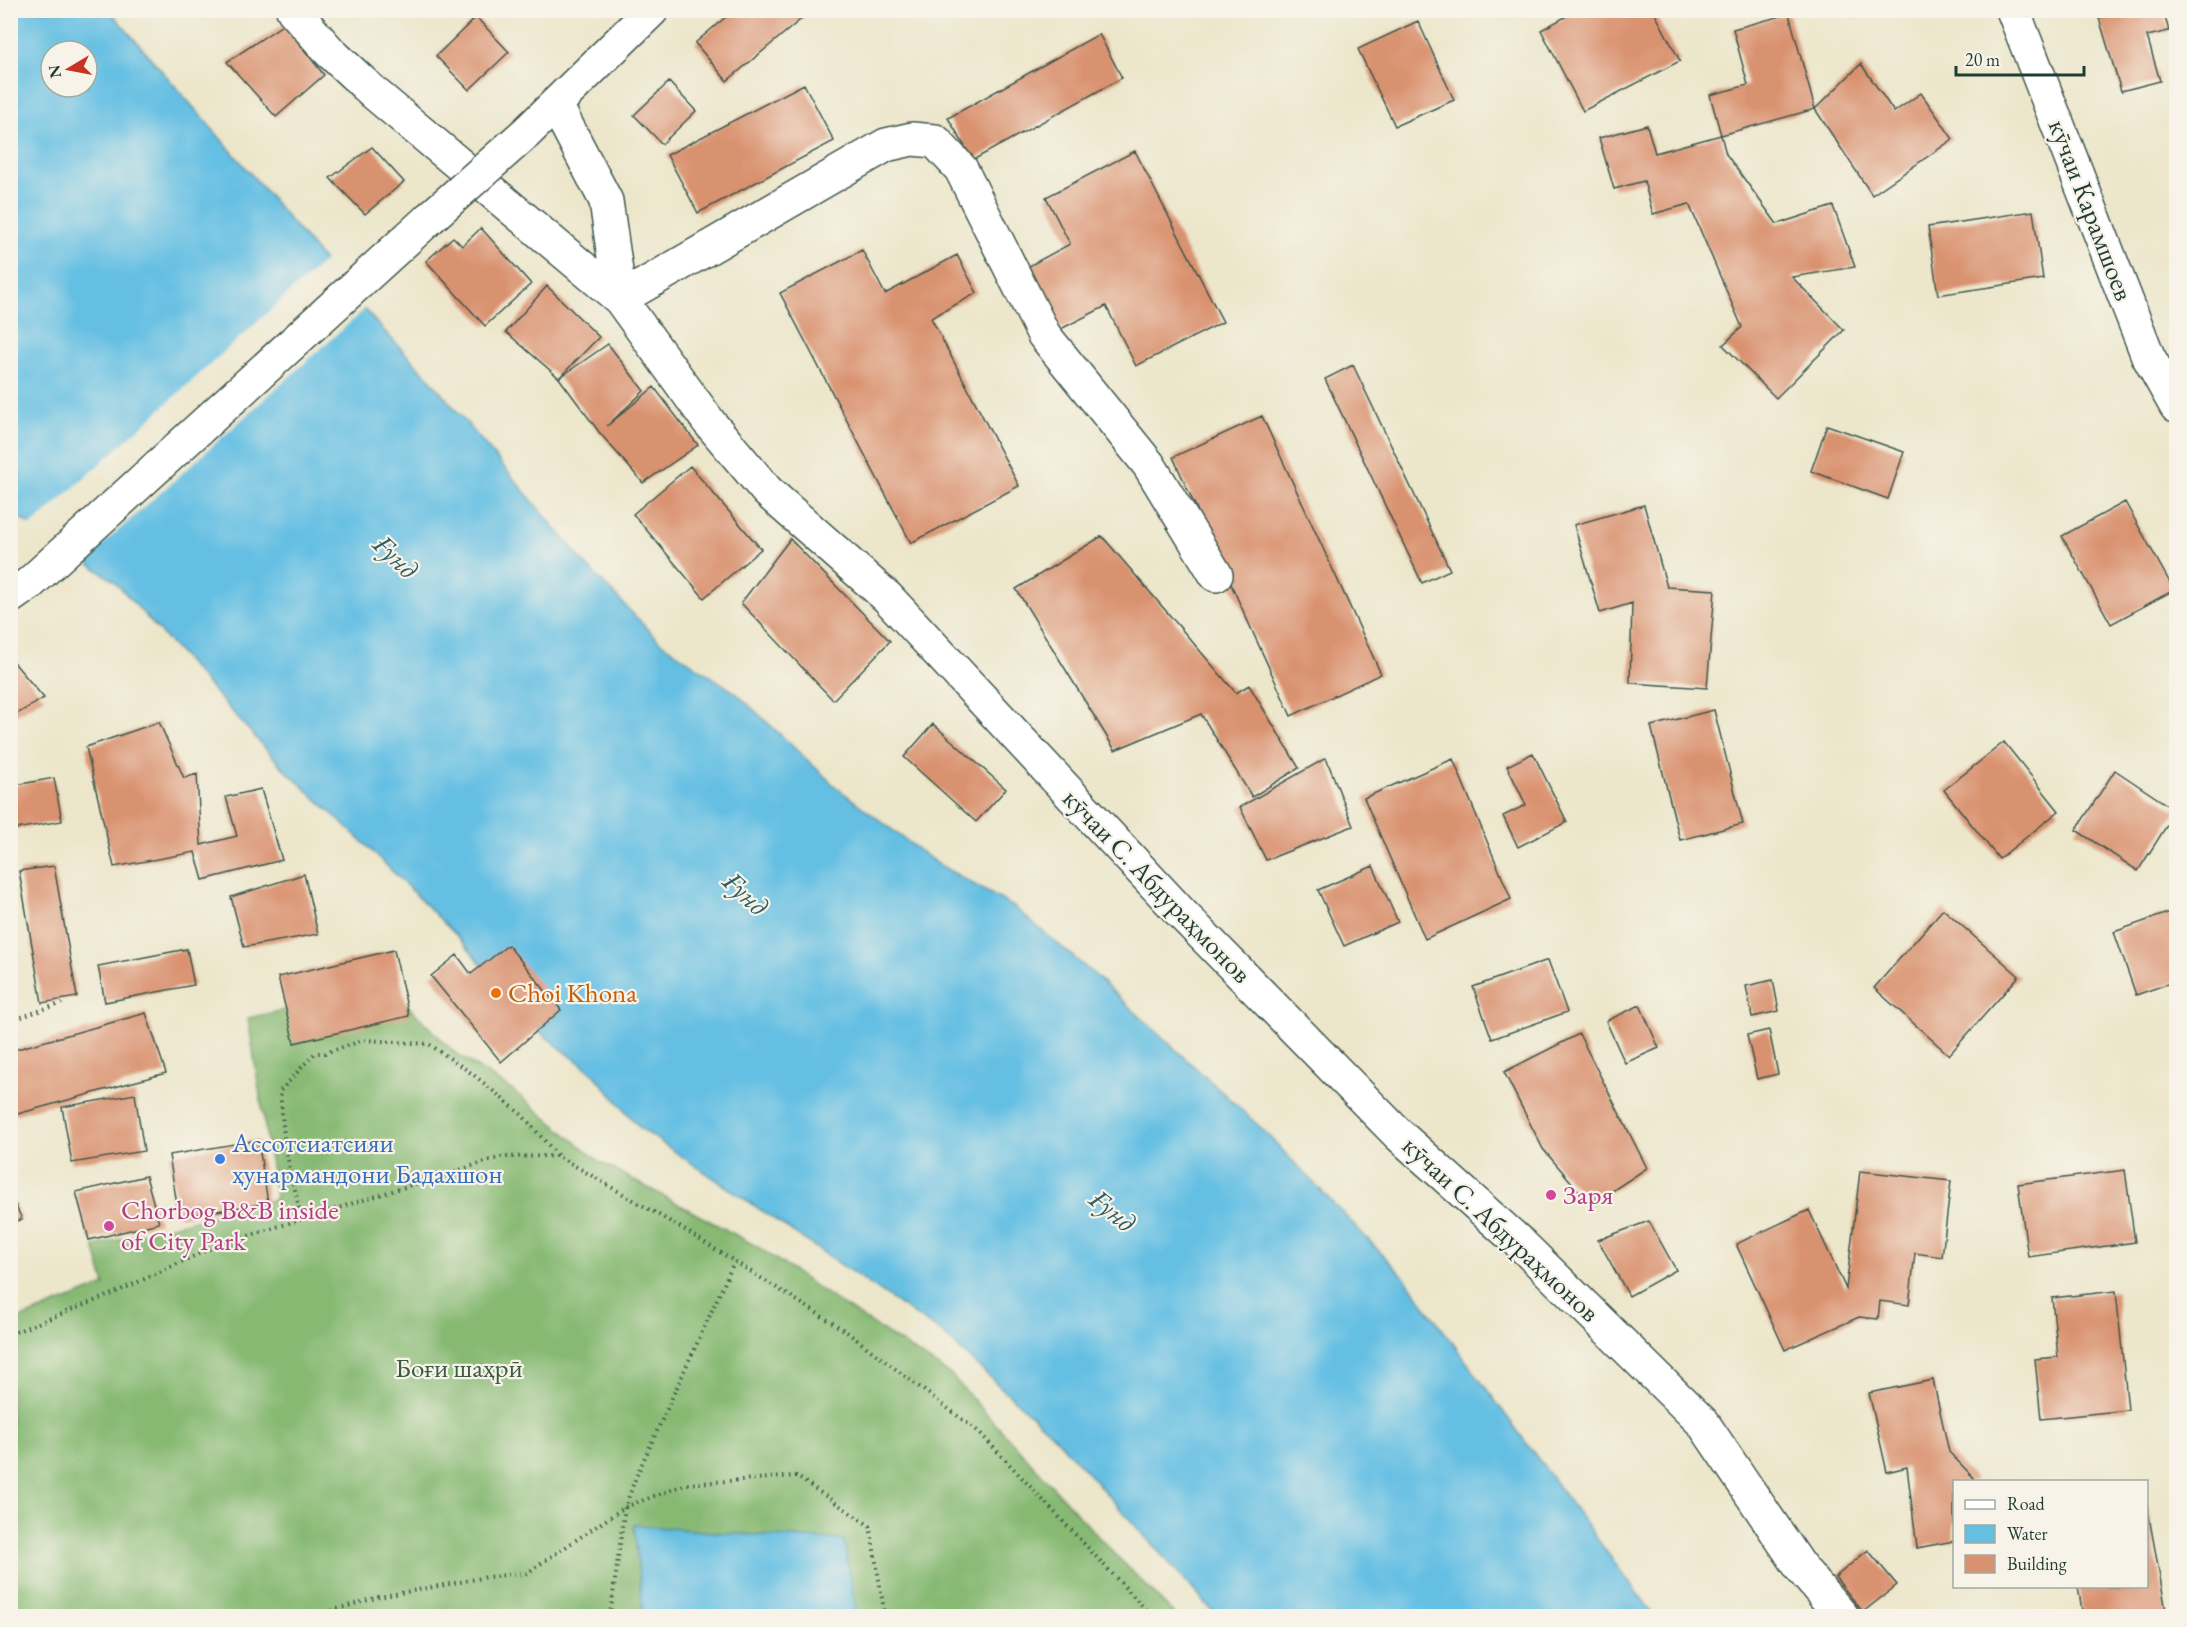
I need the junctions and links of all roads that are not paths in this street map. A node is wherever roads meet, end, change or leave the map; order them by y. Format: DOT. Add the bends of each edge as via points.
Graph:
graph roads {
  1 [pos="293,10"];
  2 [pos="652,10"];
  3 [pos="2013,10"];
  4 [pos="556,105"];
  5 [pos="620,298"];
  6 [pos="2176,406"];
  7 [pos="1216,575"];
  8 [pos="20,590"];
  9 [pos="1842,1617"];
  1 -- 5 [label="street" via="374,93"];
  2 -- 4 [label="street"];
  3 -- 6 [label="street, кӯчаи Карамшоев" via="2148,356"];
  4 -- 5 [label="street, кӯчаи С. Абдураҳмонов" via="606,201"];
  4 -- 8 [label="street, bridge"];
  5 -- 7 [label="street" via="886,144 912,139 935,141 960,169 1044,335 1149,465"];
  5 -- 9 [label="street, кӯчаи С. Абдураҳмонов" via="709,422 767,491 887,597 1182,914 1398,1134 1522,1245 1703,1423 1801,1568"];
}
